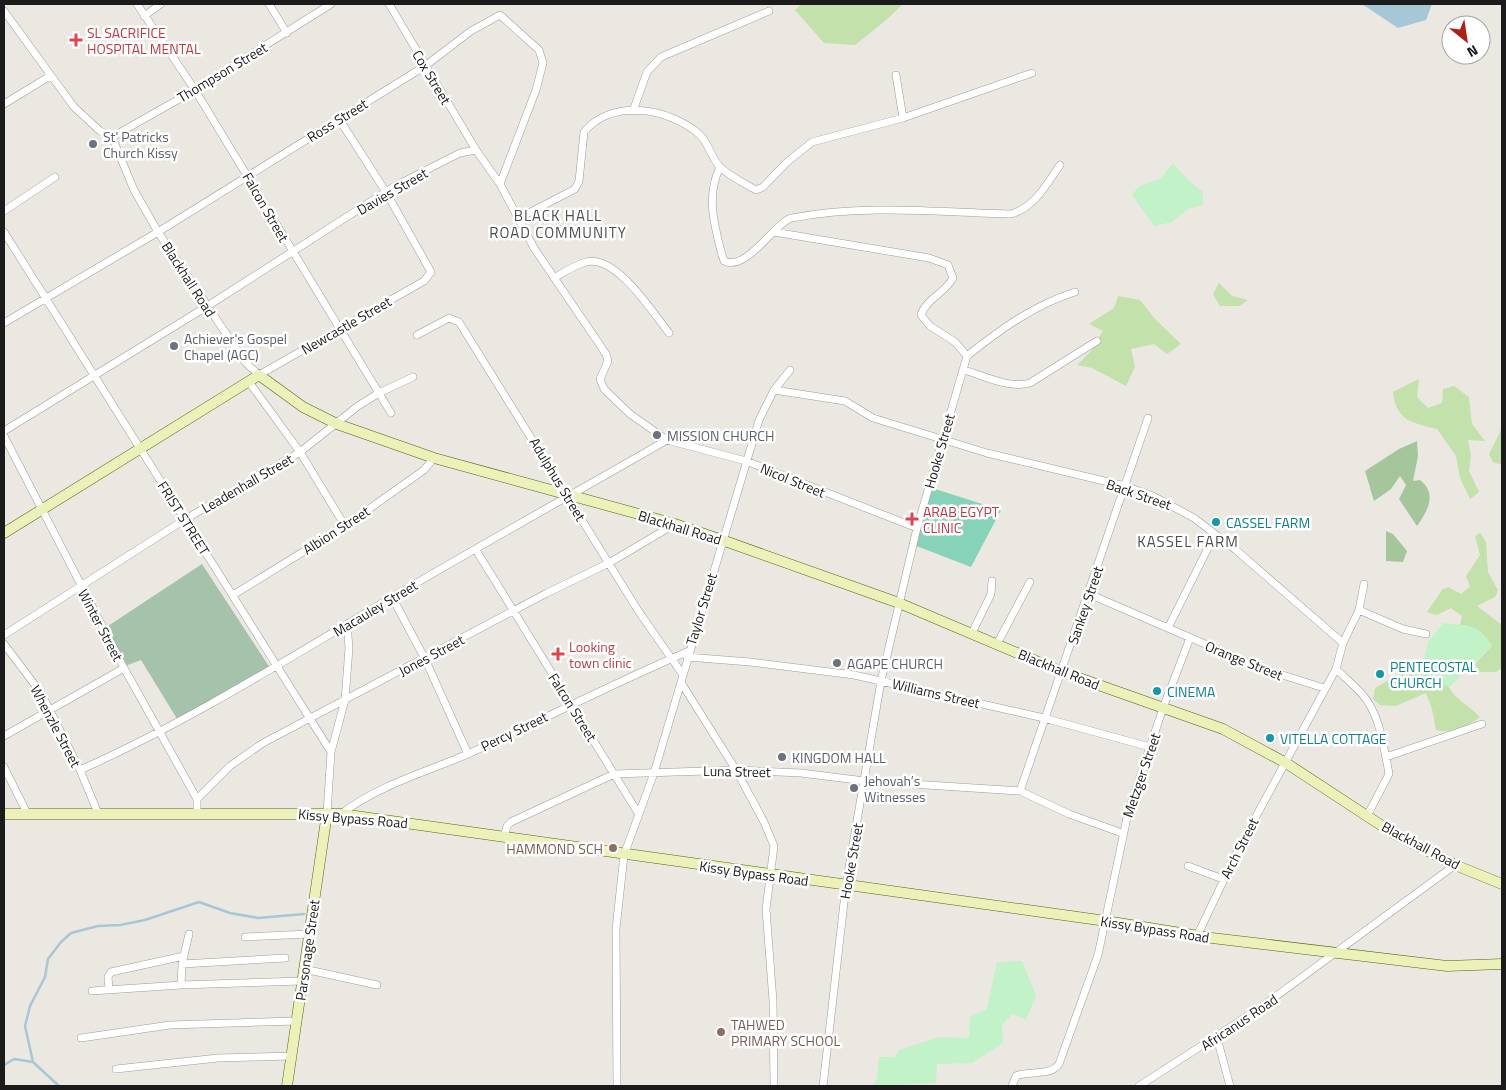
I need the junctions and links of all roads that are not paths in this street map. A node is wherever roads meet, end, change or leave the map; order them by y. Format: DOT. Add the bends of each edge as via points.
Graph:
graph roads {
  1 [pos="136,4"];
  2 [pos="161,4"];
  3 [pos="269,4"];
  4 [pos="331,4"];
  5 [pos="389,4"];
  6 [pos="4,11"];
  7 [pos="769,12"];
  8 [pos="144,16"];
  9 [pos="287,33"];
  10 [pos="425,66"];
  11 [pos="1032,73"];
  12 [pos="896,75"];
  13 [pos="50,76"];
  14 [pos="195,90"];
  15 [pos="4,104"];
  16 [pos="633,111"];
  17 [pos="903,118"];
  18 [pos="339,119"];
  19 [pos="112,137"];
  20 [pos="476,150"];
  21 [pos="1060,165"];
  22 [pos="720,167"];
  23 [pos="248,176"];
  24 [pos="56,177"];
  25 [pos="500,184"];
  26 [pos="386,192"];
  27 [pos="4,211"];
  28 [pos="516,219"];
  29 [pos="4,232"];
  30 [pos="158,232"];
  31 [pos="774,232"];
  32 [pos="292,252"];
  33 [pos="554,278"];
  34 [pos="1076,292"];
  35 [pos="45,298"];
  36 [pos="206,307"];
  37 [pos="4,323"];
  38 [pos="340,328"];
  39 [pos="669,333"];
  40 [pos="417,335"];
  41 [pos="1097,342"];
  42 [pos="967,356"];
  43 [pos="790,370"];
  44 [pos="964,370"];
  45 [pos="95,375"];
  46 [pos="260,375"];
  47 [pos="413,377"];
  48 [pos="249,382"];
  49 [pos="774,390"];
  50 [pos="379,393"];
  51 [pos="391,413"];
  52 [pos="1148,418"];
  53 [pos="337,424"];
  54 [pos="4,431"];
  55 [pos="4,436"];
  56 [pos="941,439"];
  57 [pos="666,440"];
  58 [pos="141,449"];
  59 [pos="300,452"];
  60 [pos="434,458"];
  61 [pos="746,461"];
  62 [pos="1125,486"];
  63 [pos="568,496"];
  64 [pos="42,512"];
  65 [pos="184,520"];
  66 [pos="675,524"];
  67 [pos="345,526"];
  68 [pos="917,528"];
  69 [pos="4,534"];
  70 [pos="1215,534"];
  71 [pos="722,540"];
  72 [pos="476,550"];
  73 [pos="609,563"];
  74 [pos="992,581"];
  75 [pos="1030,582"];
  76 [pos="1364,584"];
  77 [pos="80,586"];
  78 [pos="1089,594"];
  79 [pos="233,595"];
  80 [pos="392,597"];
  81 [pos="899,603"];
  82 [pos="1359,610"];
  83 [pos="514,611"];
  84 [pos="348,624"];
  85 [pos="1168,628"];
  86 [pos="972,633"];
  87 [pos="1426,634"];
  88 [pos="4,635"];
  89 [pos="1190,638"];
  90 [pos="1342,643"];
  91 [pos="4,644"];
  92 [pos="997,644"];
  93 [pos="688,654"];
  94 [pos="672,658"];
  95 [pos="425,659"];
  96 [pos="277,667"];
  97 [pos="124,668"];
  98 [pos="1336,669"];
  99 [pos="1062,672"];
  100 [pos="683,675"];
  101 [pos="881,681"];
  102 [pos="682,684"];
  103 [pos="1324,688"];
  104 [pos="345,700"];
  105 [pos="571,703"];
  106 [pos="1163,708"];
  107 [pos="50,710"];
  108 [pos="1044,718"];
  109 [pos="310,720"];
  110 [pos="1482,724"];
  111 [pos="158,731"];
  112 [pos="4,736"];
  113 [pos="1150,747"];
  114 [pos="331,752"];
  115 [pos="468,754"];
  116 [pos="1386,757"];
  117 [pos="1286,763"];
  118 [pos="4,767"];
  119 [pos="80,770"];
  120 [pos="736,770"];
  121 [pos="654,773"];
  122 [pos="614,774"];
  123 [pos="865,781"];
  124 [pos="1020,791"];
  125 [pos="197,799"];
  126 [pos="98,813"];
  127 [pos="197,813"];
  128 [pos="327,813"];
  129 [pos="4,814"];
  130 [pos="341,814"];
  131 [pos="638,814"];
  132 [pos="28,815"];
  133 [pos="1367,816"];
  134 [pos="1122,833"];
  135 [pos="504,837"];
  136 [pos="624,855"];
  137 [pos="1455,865"];
  138 [pos="1188,866"];
  139 [pos="769,875"];
  140 [pos="1224,878"];
  141 [pos="1502,884"];
  142 [pos="846,885"];
  143 [pos="1107,919"];
  144 [pos="189,934"];
  145 [pos="309,934"];
  146 [pos="1197,936"];
  147 [pos="245,937"];
  148 [pos="1335,951"];
  149 [pos="184,956"];
  150 [pos="285,958"];
  151 [pos="182,964"];
  152 [pos="1502,964"];
  153 [pos="304,969"];
  154 [pos="302,981"];
  155 [pos="181,985"];
  156 [pos="377,985"];
  157 [pos="110,990"];
  158 [pos="92,991"];
  159 [pos="297,1021"];
  160 [pos="81,1038"];
  161 [pos="1217,1038"];
  162 [pos="292,1056"];
  163 [pos="116,1069"];
  164 [pos="287,1086"];
  165 [pos="617,1086"];
  166 [pos="774,1086"];
  167 [pos="823,1086"];
  168 [pos="1012,1086"];
  169 [pos="1139,1086"];
  170 [pos="1230,1086"];
  1 -- 8 [label="street, Falcon Street"];
  2 -- 8 [label="street"];
  3 -- 9 [label="street"];
  4 -- 9 [label="street, Thompson Street"];
  5 -- 10 [label="street, Cox Street"];
  6 -- 13 [label="street"];
  7 -- 16 [label="street" via="661,57 647,72"];
  8 -- 14 [label="street, Falcon Street"];
  9 -- 14 [label="street, Thompson Street"];
  10 -- 18 [label="street, Ross Street"];
  10 -- 20 [label="street, Cox Street"];
  10 -- 25 [label="street, Ross Street" via="484,22 500,15 539,50 542,71"];
  11 -- 17 [label="street"];
  12 -- 17 [label="street"];
  13 -- 15 [label="street"];
  13 -- 19 [label="street" via="74,107"];
  14 -- 19 [label="street, Thompson Street"];
  14 -- 23 [label="street, Falcon Street"];
  16 -- 22 [label="street" via="669,118 698,133"];
  16 -- 28 [label="street" via="605,114 584,132 579,181 575,189"];
  17 -- 22 [label="street" via="812,142 759,190"];
  18 -- 23 [label="street, Ross Street"];
  18 -- 26 [label="street, Newcastle Street"];
  19 -- 30 [label="street, Blackhall Road" via="134,190"];
  20 -- 25 [label="street"];
  20 -- 26 [label="street, Davies Street" via="460,153"];
  21 -- 31 [label="street" via="1030,205 1011,214 876,210 830,212 788,219"];
  22 -- 31 [label="street" via="713,182 712,207 724,261 752,253"];
  23 -- 30 [label="street, Ross Street"];
  23 -- 32 [label="street, Falcon Street"];
  24 -- 27 [label="street"];
  25 -- 28 [label="street"];
  26 -- 32 [label="street, Davies Street"];
  26 -- 38 [label="street, Newcastle Street" via="431,272 424,281"];
  28 -- 33 [label="street"];
  29 -- 35 [label="street, FRIST STREET"];
  30 -- 35 [label="street, Ross Street"];
  30 -- 36 [label="street, Blackhall Road"];
  31 -- 42 [label="street" via="929,258 948,265 953,278 950,285 923,309 922,315 930,326 955,342"];
  32 -- 36 [label="street, Davies Street"];
  32 -- 38 [label="street, Falcon Street"];
  33 -- 39 [label="street" via="587,262 598,263 630,283"];
  33 -- 57 [label="street" via="606,354 608,361 600,378 604,389 630,414"];
  34 -- 42 [label="street" via="1041,305 1012,322"];
  35 -- 37 [label="street, Ross Street"];
  35 -- 45 [label="street, FRIST STREET"];
  36 -- 45 [label="street, Davies Street"];
  36 -- 46 [label="street, Blackhall Road" via="245,362"];
  38 -- 46 [label="street, Newcastle Street"];
  38 -- 50 [label="street, Falcon Street"];
  40 -- 63 [label="street, Adulphus Street" via="448,318 459,322"];
  41 -- 44 [label="street" via="1020,386"];
  42 -- 44 [label="street, Hooke Street"];
  43 -- 49 [label="street, Taylor Street"];
  44 -- 56 [label="street, Hooke Street"];
  45 -- 54 [label="street, Davies Street"];
  45 -- 58 [label="street, FRIST STREET"];
  46 -- 48 [label="main road, Newcastle Street"];
  46 -- 53 [label="main road, Blackhall Road" via="303,407"];
  47 -- 50 [label="street, Leadenhall Street"];
  48 -- 58 [label="main road, Newcastle Street"];
  48 -- 59 [label="street"];
  49 -- 56 [label="street, Back Street" via="845,401 873,418"];
  49 -- 61 [label="street, Taylor Street" via="759,420"];
  50 -- 51 [label="street, Falcon Street"];
  50 -- 53 [label="street, Leadenhall Street"];
  52 -- 62 [label="street, Sankey Street"];
  53 -- 59 [label="street, Leadenhall Street"];
  53 -- 60 [label="main road, Blackhall Road"];
  55 -- 64 [label="street, Winter Street"];
  56 -- 62 [label="street, Back Street" via="1030,465"];
  56 -- 68 [label="street, Hooke Street"];
  57 -- 61 [label="street, Nicol Street"];
  57 -- 63 [label="street, Macauley Street"];
  58 -- 64 [label="main road, Newcastle Street"];
  58 -- 65 [label="street, FRIST STREET"];
  59 -- 65 [label="street, Leadenhall Street"];
  59 -- 67 [label="street"];
  60 -- 63 [label="main road, Blackhall Road"];
  60 -- 67 [label="street, Albion Street" via="424,470"];
  61 -- 68 [label="street, Nicol Street"];
  61 -- 71 [label="street, Taylor Street"];
  62 -- 70 [label="street, Back Street" via="1177,507"];
  62 -- 78 [label="street, Sankey Street"];
  63 -- 66 [label="main road, Blackhall Road"];
  63 -- 72 [label="street, Macauley Street"];
  63 -- 73 [label="street, Adulphus Street"];
  64 -- 69 [label="main road, Newcastle Street"];
  64 -- 77 [label="street, Winter Street"];
  65 -- 77 [label="street, Leadenhall Street"];
  65 -- 79 [label="street, FRIST STREET"];
  66 -- 71 [label="main road, Blackhall Road"];
  66 -- 73 [label="street, Jones Street"];
  67 -- 79 [label="street, Albion Street"];
  68 -- 81 [label="street, Hooke Street"];
  70 -- 85 [label="street"];
  70 -- 90 [label="street, Back Street"];
  71 -- 81 [label="main road, Blackhall Road"];
  71 -- 93 [label="street, Taylor Street"];
  72 -- 80 [label="street, Macauley Street"];
  72 -- 83 [label="street, Falcon Street"];
  73 -- 83 [label="street, Jones Street"];
  73 -- 94 [label="street, Adulphus Street"];
  74 -- 86 [label="street" via="991,594"];
  75 -- 92 [label="street"];
  76 -- 82 [label="street"];
  77 -- 88 [label="street, Leadenhall Street"];
  77 -- 97 [label="street, Winter Street"];
  78 -- 85 [label="street, Orange Street"];
  78 -- 99 [label="street, Sankey Street"];
  79 -- 96 [label="street, FRIST STREET"];
  80 -- 84 [label="street, Macauley Street"];
  80 -- 95 [label="street"];
  81 -- 86 [label="main road, Blackhall Road"];
  81 -- 101 [label="street, Hooke Street"];
  82 -- 87 [label="street" via="1403,629"];
  82 -- 90 [label="street"];
  83 -- 95 [label="street, Jones Street"];
  83 -- 105 [label="street, Falcon Street"];
  84 -- 96 [label="street, Macauley Street"];
  84 -- 104 [label="street"];
  85 -- 89 [label="street, Orange Street"];
  86 -- 92 [label="main road, Blackhall Road"];
  89 -- 103 [label="street, Orange Street" via="1263,669"];
  89 -- 106 [label="street, Metzger Street"];
  90 -- 98 [label="street"];
  91 -- 107 [label="street, Whenzle Street" via="36,685"];
  92 -- 99 [label="main road, Blackhall Road"];
  93 -- 94 [label="street, Percy Street"];
  93 -- 100 [label="street, Taylor Street"];
  93 -- 101 [label="street, Williams Street"];
  94 -- 100 [label="street, Adulphus Street"];
  94 -- 105 [label="street, Percy Street"];
  95 -- 104 [label="street, Jones Street"];
  95 -- 115 [label="street"];
  96 -- 109 [label="street, FRIST STREET"];
  96 -- 111 [label="street, Macauley Street"];
  97 -- 107 [label="street"];
  97 -- 111 [label="street, Winter Street"];
  98 -- 103 [label="street"];
  98 -- 116 [label="street" via="1363,694 1380,732"];
  99 -- 106 [label="main road, Blackhall Road"];
  99 -- 108 [label="street, Sankey Street"];
  100 -- 102 [label="street, Taylor Street"];
  101 -- 108 [label="street, Williams Street"];
  101 -- 123 [label="street, Hooke Street"];
  102 -- 120 [label="street"];
  102 -- 121 [label="street, Taylor Street"];
  103 -- 117 [label="street"];
  104 -- 109 [label="street, Jones Street"];
  104 -- 114 [label="street"];
  105 -- 115 [label="street, Percy Street"];
  105 -- 122 [label="street, Falcon Street"];
  106 -- 113 [label="street, Metzger Street"];
  106 -- 117 [label="main road, Blackhall Road" via="1231,733"];
  107 -- 112 [label="street"];
  107 -- 119 [label="street, Whenzle Street"];
  108 -- 113 [label="street, Williams Street"];
  108 -- 124 [label="street, Sankey Street"];
  109 -- 114 [label="street, FRIST STREET"];
  109 -- 125 [label="street, Jones Street" via="252,750 230,766"];
  110 -- 116 [label="street"];
  111 -- 119 [label="street, Macauley Street"];
  111 -- 125 [label="street, Winter Street"];
  113 -- 134 [label="street, Metzger Street"];
  114 -- 128 [label="street"];
  115 -- 130 [label="street, Percy Street" via="364,799"];
  116 -- 133 [label="street" via="1389,774"];
  117 -- 133 [label="main road, Blackhall Road"];
  117 -- 140 [label="street, Arch Street"];
  118 -- 132 [label="street"];
  119 -- 126 [label="street, Whenzle Street"];
  120 -- 121 [label="street, Luna Street"];
  120 -- 123 [label="street, Luna Street" via="801,773"];
  120 -- 139 [label="street" via="771,836 773,859"];
  121 -- 122 [label="street, Luna Street"];
  121 -- 131 [label="street, Taylor Street"];
  122 -- 131 [label="street, Falcon Street"];
  122 -- 135 [label="street, Luna Street" via="511,822"];
  123 -- 124 [label="street, Luna Street"];
  123 -- 142 [label="street, Hooke Street"];
  124 -- 134 [label="street" via="1069,814"];
  125 -- 127 [label="street, Winter Street"];
  126 -- 127 [label="main road, Kissy Bypass Road"];
  126 -- 132 [label="main road, Kissy Bypass Road"];
  127 -- 128 [label="main road, Kissy Bypass Road"];
  128 -- 130 [label="main road, Kissy Bypass Road"];
  128 -- 145 [label="main road, Parsonage Street"];
  129 -- 132 [label="main road, Kissy Bypass Road"];
  130 -- 135 [label="main road, Kissy Bypass Road"];
  131 -- 136 [label="street, Taylor Street"];
  133 -- 137 [label="main road, Blackhall Road"];
  134 -- 143 [label="street, Metzger Street"];
  135 -- 136 [label="main road, Kissy Bypass Road"];
  136 -- 139 [label="main road, Kissy Bypass Road"];
  136 -- 165 [label="street, Taylor Street" via="616,929"];
  137 -- 141 [label="main road, Blackhall Road"];
  137 -- 148 [label="street, Africanus Road"];
  138 -- 140 [label="street"];
  139 -- 142 [label="main road, Kissy Bypass Road"];
  139 -- 166 [label="street" via="766,909"];
  140 -- 146 [label="street, Arch Street"];
  142 -- 143 [label="main road, Kissy Bypass Road"];
  142 -- 167 [label="street, Hooke Street"];
  143 -- 146 [label="main road, Kissy Bypass Road"];
  143 -- 168 [label="street, Metzger Street" via="1089,985 1059,1064 1050,1071 1016,1076"];
  144 -- 149 [label="street"];
  145 -- 147 [label="street"];
  145 -- 153 [label="main road, Parsonage Street"];
  146 -- 148 [label="main road, Kissy Bypass Road"];
  148 -- 152 [label="main road, Kissy Bypass Road" via="1447,966"];
  148 -- 161 [label="street, Africanus Road"];
  149 -- 151 [label="street"];
  149 -- 157 [label="street" via="111,972 108,977"];
  150 -- 151 [label="street"];
  151 -- 155 [label="street"];
  153 -- 154 [label="main road, Parsonage Street"];
  153 -- 156 [label="street"];
  154 -- 155 [label="street"];
  154 -- 159 [label="main road, Parsonage Street"];
  155 -- 157 [label="street"];
  157 -- 158 [label="street"];
  159 -- 160 [label="street" via="170,1025"];
  159 -- 162 [label="main road, Parsonage Street"];
  161 -- 169 [label="street, Africanus Road"];
  161 -- 170 [label="street"];
  162 -- 163 [label="street" via="243,1056"];
  162 -- 164 [label="main road, Parsonage Street"];
}
